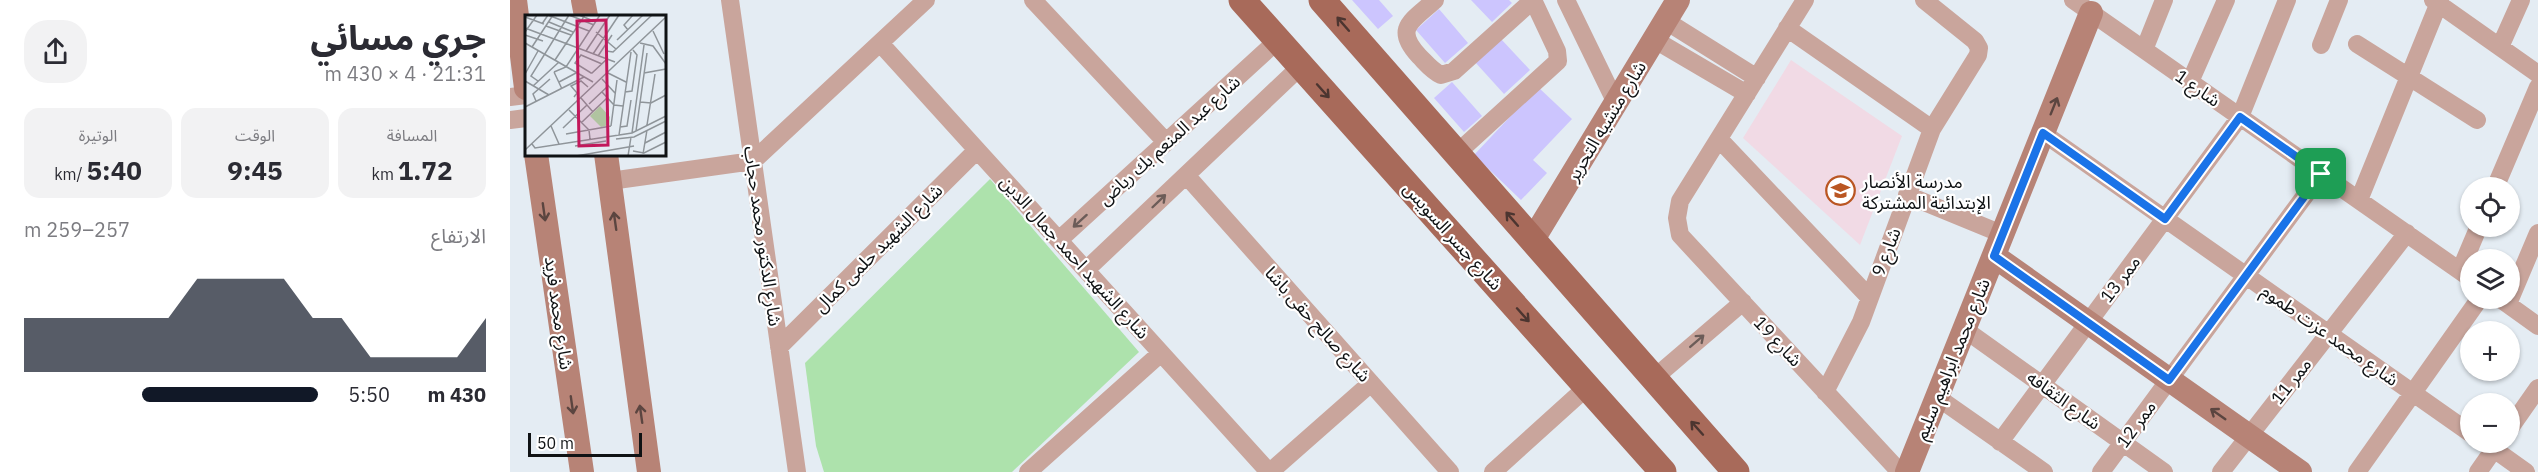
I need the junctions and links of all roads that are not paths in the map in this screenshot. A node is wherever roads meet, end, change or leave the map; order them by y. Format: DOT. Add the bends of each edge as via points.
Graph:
graph roads {
  1 [pos="515,0"];
  2 [pos="583,0"];
  3 [pos="730,0"];
  4 [pos="926,0"];
  5 [pos="1033,0"];
  6 [pos="1242,0"];
  7 [pos="1322,0"];
  8 [pos="1435,0"];
  9 [pos="1533,0"];
  10 [pos="1566,0"];
  11 [pos="1678,0"];
  12 [pos="1805,0"];
  13 [pos="1924,0"];
  14 [pos="2164,0"];
  15 [pos="2226,0"];
  16 [pos="2287,0"];
  17 [pos="2339,0"];
  18 [pos="2521,0"];
  19 [pos="2438,1"];
  20 [pos="2087,4"];
  21 [pos="586,15"];
  22 [pos="1787,28"];
  23 [pos="1660,31"];
  24 [pos="1278,40"];
  25 [pos="880,43"];
  26 [pos="2357,44"];
  27 [pos="2321,45"];
  28 [pos="2500,47"];
  29 [pos="2144,50"];
  30 [pos="1301,66"];
  31 [pos="2538,74"];
  32 [pos="2409,77"];
  33 [pos="1757,78"];
  34 [pos="525,80"];
  35 [pos="2190,82"];
  36 [pos="2538,87"];
  37 [pos="525,94"];
  38 [pos="1747,94"];
  39 [pos="510,97"];
  40 [pos="1617,105"];
  41 [pos="2240,117"];
  42 [pos="525,118"];
  43 [pos="510,120"];
  44 [pos="2477,120"];
  45 [pos="1932,129"];
  46 [pos="2043,133"];
  47 [pos="1719,139"];
  48 [pos="1166,142"];
  49 [pos="977,150"];
  50 [pos="1456,154"];
  51 [pos="536,156"];
  52 [pos="606,156"];
  53 [pos="753,161"];
  54 [pos="2321,174"];
  55 [pos="1186,175"];
  56 [pos="2500,177"];
  57 [pos="610,180"];
  58 [pos="1907,195"];
  59 [pos="2359,200"];
  60 [pos="2165,219"];
  61 [pos="2406,233"];
  62 [pos="2538,233"];
  63 [pos="1059,240"];
  64 [pos="1532,241"];
  65 [pos="1998,245"];
  66 [pos="2520,269"];
  67 [pos="1086,270"];
  68 [pos="2460,271"];
  69 [pos="2246,276"];
  70 [pos="1869,297"];
  71 [pos="1743,302"];
  72 [pos="2472,309"];
  73 [pos="2515,309"];
  74 [pos="2088,322"];
  75 [pos="2538,326"];
  76 [pos="1964,329"];
  77 [pos="2328,334"];
  78 [pos="779,347"];
  79 [pos="1161,353"];
  80 [pos="1653,379"];
  81 [pos="2169,380"];
  82 [pos="1371,383"];
  83 [pos="2042,384"];
  84 [pos="1587,387"];
  85 [pos="2538,388"];
  86 [pos="1825,392"];
  87 [pos="2413,393"];
  88 [pos="1937,397"];
  89 [pos="2520,414"];
  90 [pos="2460,426"];
  91 [pos="2249,436"];
  92 [pos="2000,441"];
  93 [pos="2123,442"];
  94 [pos="2488,453"];
  95 [pos="2502,453"];
  96 [pos="2035,469"];
  97 [pos="582,472"];
  98 [pos="649,472"];
  99 [pos="797,472"];
  100 [pos="1028,472"];
  101 [pos="1270,472"];
  102 [pos="1450,472"];
  103 [pos="1493,472"];
  104 [pos="1663,472"];
  105 [pos="1736,472"];
  106 [pos="1900,472"];
  107 [pos="1907,472"];
  108 [pos="2101,472"];
  109 [pos="2164,472"];
  110 [pos="2221,472"];
  111 [pos="2300,472"];
  112 [pos="2357,472"];
  113 [pos="2478,472"];
  114 [pos="2526,472"];
  1 -- 34 [label="street"];
  2 -- 21 [label="street"];
  3 -- 53 [label="street, شارع الدكتور محمد حجاب"];
  4 -- 25 [label="street"];
  5 -- 48 [label="street"];
  6 -- 24 [label="main road, شارع جسر السويس"];
  50 -- 7 [label="main road, one-way"];
  8 -- 9 [label="street" via="1410,22 1405,36 1434,73 1441,75 1454,71"];
  9 -- 50 [label="street" via="1557,51 1555,65"];
  10 -- 40 [label="street"];
  11 -- 23 [label="street, شارع منشيه التحرير"];
  12 -- 22 [label="street"];
  13 -- 45 [label="street, شارع 9" via="1975,40 1979,48"];
  14 -- 29 [label="street"];
  15 -- 35 [label="street"];
  16 -- 41 [label="street, ممر 13"];
  17 -- 27 [label="street"];
  18 -- 28 [label="street"];
  19 -- 28 [label="street"];
  19 -- 32 [label="street"];
  20 -- 29 [label="street, شارع 1"];
  46 -- 20 [label="street, شارع محمد ابراهيم سليم, one-way"];
  22 -- 33 [label="street"];
  22 -- 45 [label="street"];
  23 -- 33 [label="street"];
  23 -- 38 [label="street"];
  23 -- 40 [label="street, شارع منشيه التحرير"];
  24 -- 30 [label="main road, شارع جسر السويس"];
  24 -- 48 [label="street, شارع عبد المنعم بك رياض"];
  25 -- 49 [label="street, شارع الشهيد احمد جمال الدين"];
  25 -- 53 [label="street"];
  26 -- 32 [label="street"];
  28 -- 31 [label="street"];
  29 -- 35 [label="street, شارع 1"];
  30 -- 55 [label="street, شارع عبد المنعم بك رياض"];
  30 -- 84 [label="main road, شارع جسر السويس, one-way"];
  32 -- 44 [label="street"];
  32 -- 59 [label="street"];
  33 -- 38 [label="street"];
  35 -- 41 [label="street, شارع 1"];
  36 -- 56 [label="street"];
  37 -- 39 [label="street"];
  38 -- 47 [label="street"];
  40 -- 64 [label="street, شارع منشيه التحرير"];
  41 -- 54 [label="street, شارع 1"];
  41 -- 60 [label="street, ممر 13"];
  42 -- 43 [label="street"];
  45 -- 58 [label="street, شارع 9"];
  46 -- 60 [label="street, شارع محمد عزت طموم"];
  46 -- 65 [label="street, شارع محمد ابراهيم سليم"];
  47 -- 70 [label="street"];
  47 -- 71 [label="street, شارع 19" via="1680,201 1677,218 1680,235"];
  48 -- 63 [label="street, شارع عبد المنعم بك رياض, one-way"];
  49 -- 63 [label="street, شارع الشهيد احمد جمال الدين"];
  49 -- 78 [label="street, شارع الشهيد حلمى كمال"];
  64 -- 50 [label="main road, one-way"];
  51 -- 97 [label="street, شارع محمد فريد, one-way"];
  52 -- 57 [label="street"];
  53 -- 57 [label="street"];
  53 -- 78 [label="street, شارع الدكتور محمد حجاب"];
  54 -- 59 [label="street, شارع 1"];
  54 -- 69 [label="street, ممر 12"];
  67 -- 55 [label="street, شارع عبد المنعم بك رياض, one-way"];
  55 -- 82 [label="street, شارع صالح حقى باشا"];
  98 -- 57 [label="street, one-way"];
  58 -- 65 [label="street"];
  58 -- 70 [label="street, شارع 9"];
  59 -- 61 [label="street, شارع 1"];
  60 -- 69 [label="street, شارع محمد عزت طموم"];
  60 -- 74 [label="street, ممر 13"];
  61 -- 68 [label="street, شارع 1"];
  61 -- 77 [label="street, ممر 11"];
  62 -- 66 [label="street"];
  63 -- 67 [label="street, شارع الشهيد احمد جمال الدين"];
  64 -- 80 [label="main road"];
  65 -- 74 [label="street"];
  65 -- 76 [label="street, شارع محمد ابراهيم سليم"];
  67 -- 79 [label="street, شارع الشهيد احمد جمال الدين"];
  69 -- 77 [label="street, شارع محمد عزت طموم"];
  69 -- 81 [label="street, ممر 12"];
  70 -- 86 [label="street, شارع 9" via="1851,346"];
  80 -- 71 [label="street, one-way"];
  71 -- 86 [label="street, شارع 19"];
  72 -- 87 [label="street"];
  73 -- 75 [label="street"];
  74 -- 81 [label="street"];
  74 -- 83 [label="street, ممر 13"];
  76 -- 83 [label="street, شارع الثقافه"];
  76 -- 88 [label="street, شارع محمد ابراهيم سليم"];
  77 -- 87 [label="street, شارع محمد عزت طموم"];
  77 -- 91 [label="street, ممر 11"];
  78 -- 99 [label="street, شارع الدكتور محمد حجاب"];
  79 -- 100 [label="street"];
  79 -- 101 [label="street, شارع الشهيد احمد جمال الدين"];
  105 -- 80 [label="main road, one-way"];
  91 -- 81 [label="street, one-way"];
  81 -- 93 [label="street, ممر 12"];
  82 -- 101 [label="street"];
  82 -- 102 [label="street, شارع صالح حقى باشا"];
  83 -- 92 [label="street, ممر 13"];
  83 -- 93 [label="street, شارع الثقافه"];
  84 -- 103 [label="street"];
  84 -- 104 [label="main road, شارع جسر السويس"];
  85 -- 89 [label="street"];
  86 -- 106 [label="street, شارع 19"];
  87 -- 90 [label="street, شارع محمد عزت طموم"];
  87 -- 112 [label="street"];
  88 -- 92 [label="street"];
  88 -- 107 [label="street, شارع محمد ابراهيم سليم"];
  91 -- 110 [label="street, ممر 11"];
  91 -- 111 [label="street"];
  92 -- 96 [label="street"];
  93 -- 108 [label="street, ممر 12"];
  93 -- 109 [label="street, شارع الثقافه"];
  94 -- 113 [label="street"];
  95 -- 114 [label="street"];
}
